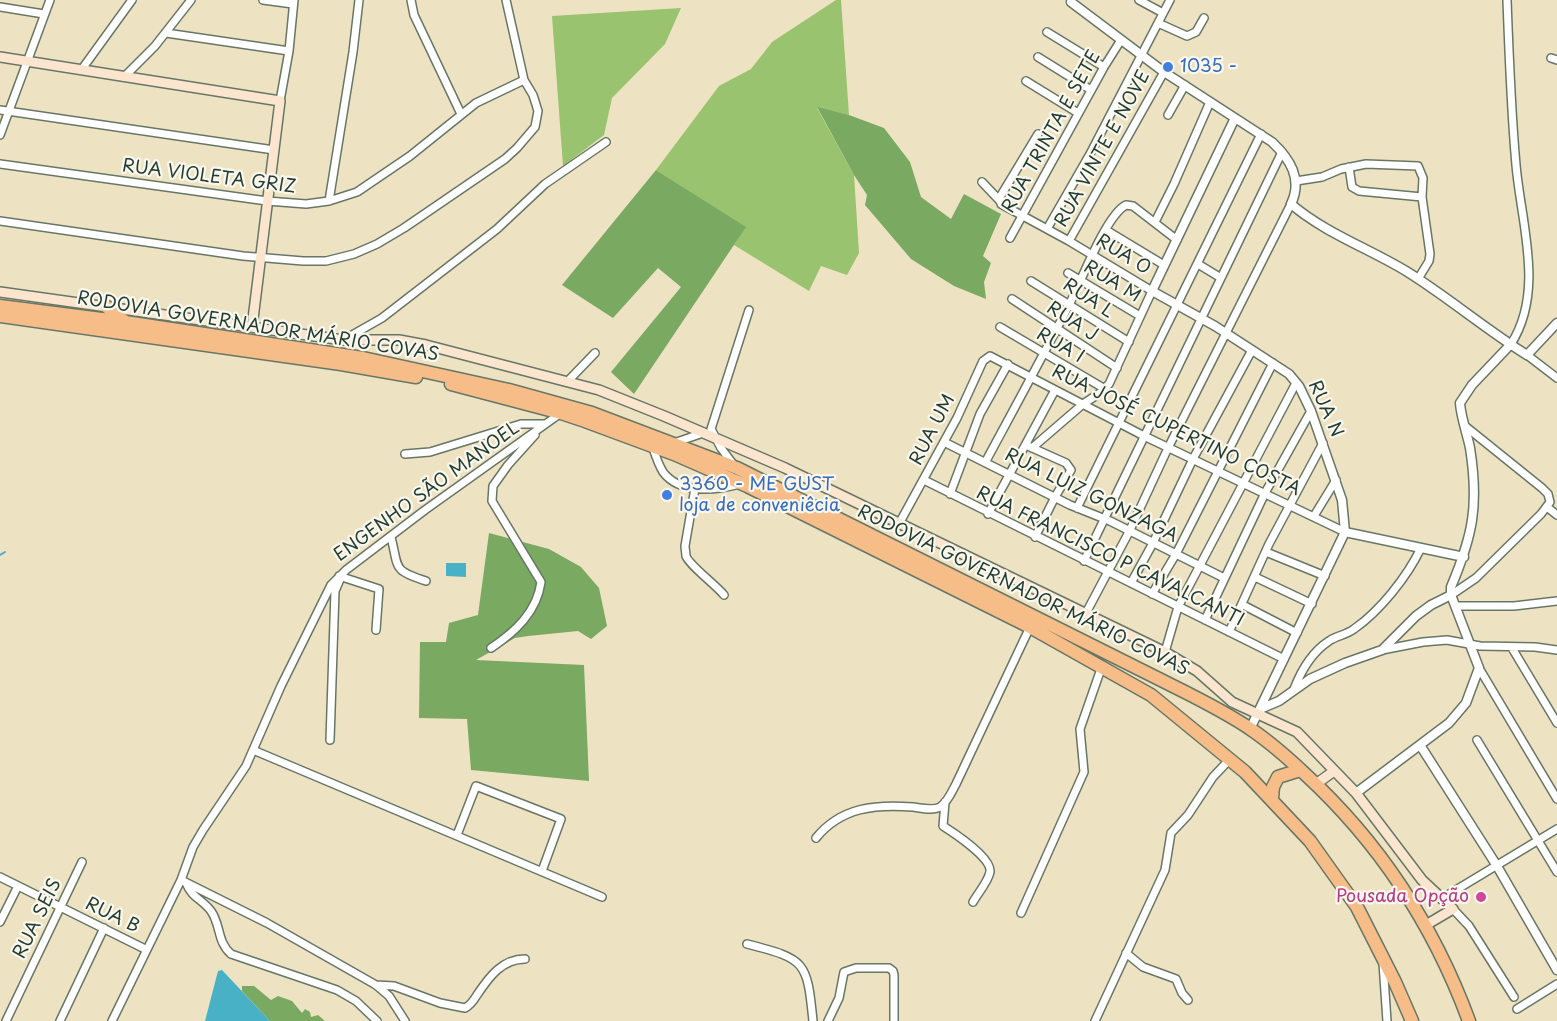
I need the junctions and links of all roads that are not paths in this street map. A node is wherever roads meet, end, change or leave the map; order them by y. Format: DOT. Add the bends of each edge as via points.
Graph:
graph roads {
  1 [pos="50,0"];
  2 [pos="132,0"];
  3 [pos="191,0"];
  4 [pos="263,0"];
  5 [pos="359,0"];
  6 [pos="411,0"];
  7 [pos="506,0"];
  8 [pos="1139,0"];
  9 [pos="1170,0"];
  10 [pos="1507,0"];
  11 [pos="294,2"];
  12 [pos="1071,2"];
  13 [pos="0,7"];
  14 [pos="1162,13"];
  15 [pos="44,14"];
  16 [pos="1204,18"];
  17 [pos="1158,23"];
  18 [pos="1047,32"];
  19 [pos="166,33"];
  20 [pos="1121,40"];
  21 [pos="289,51"];
  22 [pos="1141,55"];
  23 [pos="0,57"];
  24 [pos="1038,57"];
  25 [pos="28,61"];
  26 [pos="1104,67"];
  27 [pos="82,69"];
  28 [pos="1164,72"];
  29 [pos="124,77"];
  30 [pos="524,80"];
  31 [pos="1026,81"];
  32 [pos="1185,85"];
  33 [pos="1091,90"];
  34 [pos="280,101"];
  35 [pos="1210,102"];
  36 [pos="0,110"];
  37 [pos="9,111"];
  38 [pos="1078,113"];
  39 [pos="461,114"];
  40 [pos="1168,115"];
  41 [pos="1235,118"];
  42 [pos="1038,134"];
  43 [pos="1261,134"];
  44 [pos="0,135"];
  45 [pos="606,142"];
  46 [pos="274,150"];
  47 [pos="1282,152"];
  48 [pos="0,164"];
  49 [pos="1349,167"];
  50 [pos="1296,181"];
  51 [pos="982,182"];
  52 [pos="1422,196"];
  53 [pos="267,201"];
  54 [pos="329,201"];
  55 [pos="1002,203"];
  56 [pos="1291,204"];
  57 [pos="1023,216"];
  58 [pos="0,221"];
  59 [pos="1155,222"];
  60 [pos="1047,229"];
  61 [pos="1106,230"];
  62 [pos="1010,238"];
  63 [pos="1177,240"];
  64 [pos="1069,242"];
  65 [pos="1092,255"];
  66 [pos="261,258"];
  67 [pos="1198,264"];
  68 [pos="1164,265"];
  69 [pos="1068,273"];
  70 [pos="1221,278"];
  71 [pos="1418,279"];
  72 [pos="1082,280"];
  73 [pos="1031,281"];
  74 [pos="1152,291"];
  75 [pos="0,292"];
  76 [pos="1012,299"];
  77 [pos="1069,305"];
  78 [pos="1176,305"];
  79 [pos="0,306"];
  80 [pos="107,307"];
  81 [pos="749,310"];
  82 [pos="0,316"];
  83 [pos="1140,316"];
  84 [pos="1201,318"];
  85 [pos="125,322"];
  86 [pos="1557,323"];
  87 [pos="252,327"];
  88 [pos="1000,327"];
  89 [pos="1056,328"];
  90 [pos="1225,332"];
  91 [pos="343,340"];
  92 [pos="1129,342"];
  93 [pos="1511,345"];
  94 [pos="1252,350"];
  95 [pos="595,353"];
  96 [pos="1042,353"];
  97 [pos="1527,355"];
  98 [pos="993,357"];
  99 [pos="1273,363"];
  100 [pos="1008,364"];
  101 [pos="1117,368"];
  102 [pos="1031,377"];
  103 [pos="1557,378"];
  104 [pos="567,382"];
  105 [pos="1296,383"];
  106 [pos="1105,389"];
  107 [pos="1054,390"];
  108 [pos="1083,404"];
  109 [pos="1311,411"];
  110 [pos="561,413"];
  111 [pos="545,424"];
  112 [pos="1119,424"];
  113 [pos="1465,426"];
  114 [pos="709,433"];
  115 [pos="1144,436"];
  116 [pos="944,442"];
  117 [pos="671,443"];
  118 [pos="1323,443"];
  119 [pos="1024,444"];
  120 [pos="652,445"];
  121 [pos="1032,448"];
  122 [pos="1168,448"];
  123 [pos="966,452"];
  124 [pos="405,454"];
  125 [pos="1193,459"];
  126 [pos="986,461"];
  127 [pos="737,468"];
  128 [pos="1218,471"];
  129 [pos="1009,473"];
  130 [pos="924,480"];
  131 [pos="1336,480"];
  132 [pos="1242,482"];
  133 [pos="741,483"];
  134 [pos="695,488"];
  135 [pos="1265,493"];
  136 [pos="950,494"];
  137 [pos="1055,497"];
  138 [pos="1291,505"];
  139 [pos="1547,507"];
  140 [pos="1077,508"];
  141 [pos="988,514"];
  142 [pos="1557,515"];
  143 [pos="1314,516"];
  144 [pos="1104,519"];
  145 [pos="900,522"];
  146 [pos="1129,532"];
  147 [pos="1346,532"];
  148 [pos="391,537"];
  149 [pos="1035,537"];
  150 [pos="1153,543"];
  151 [pos="1421,548"];
  152 [pos="1266,552"];
  153 [pos="1176,554"];
  154 [pos="1464,557"];
  155 [pos="1084,561"];
  156 [pos="1200,566"];
  157 [pos="1108,573"];
  158 [pos="340,576"];
  159 [pos="1325,576"];
  160 [pos="1255,577"];
  161 [pos="1224,578"];
  162 [pos="426,580"];
  163 [pos="1131,583"];
  164 [pos="1152,594"];
  165 [pos="724,595"];
  166 [pos="1451,595"];
  167 [pos="1557,601"];
  168 [pos="1312,604"];
  169 [pos="1243,605"];
  170 [pos="1456,606"];
  171 [pos="1178,607"];
  172 [pos="1086,613"];
  173 [pos="1205,620"];
  174 [pos="1030,627"];
  175 [pos="376,630"];
  176 [pos="1229,632"];
  177 [pos="1297,633"];
  178 [pos="1469,645"];
  179 [pos="491,648"];
  180 [pos="1512,648"];
  181 [pos="1383,650"];
  182 [pos="1557,650"];
  183 [pos="1165,652"];
  184 [pos="1284,659"];
  185 [pos="1102,666"];
  186 [pos="1479,668"];
  187 [pos="1294,689"];
  188 [pos="1259,712"];
  189 [pos="1557,723"];
  190 [pos="1250,729"];
  191 [pos="330,740"];
  192 [pos="1477,740"];
  193 [pos="1420,745"];
  194 [pos="254,750"];
  195 [pos="1230,759"];
  196 [pos="1300,770"];
  197 [pos="1334,771"];
  198 [pos="1316,784"];
  199 [pos="1356,793"];
  200 [pos="1272,798"];
  201 [pos="1557,799"];
  202 [pos="945,802"];
  203 [pos="1557,829"];
  204 [pos="456,835"];
  205 [pos="816,838"];
  206 [pos="1538,841"];
  207 [pos="82,862"];
  208 [pos="1497,866"];
  209 [pos="542,871"];
  210 [pos="1557,872"];
  211 [pos="0,877"];
  212 [pos="183,881"];
  213 [pos="18,886"];
  214 [pos="602,897"];
  215 [pos="1441,899"];
  216 [pos="973,902"];
  217 [pos="59,907"];
  218 [pos="1453,909"];
  219 [pos="1021,914"];
  220 [pos="0,922"];
  221 [pos="1426,925"];
  222 [pos="104,928"];
  223 [pos="747,944"];
  224 [pos="146,950"];
  225 [pos="1126,953"];
  226 [pos="1382,954"];
  227 [pos="525,959"];
  228 [pos="1557,970"];
  229 [pos="1557,984"];
  230 [pos="376,985"];
  231 [pos="1514,997"];
  232 [pos="1188,1000"];
  233 [pos="1517,1009"];
  234 [pos="6,1021"];
  235 [pos="60,1021"];
  236 [pos="111,1021"];
  237 [pos="376,1021"];
  238 [pos="405,1021"];
  239 [pos="813,1021"];
  240 [pos="828,1021"];
  241 [pos="894,1021"];
  242 [pos="1095,1021"];
  243 [pos="1388,1021"];
  244 [pos="1412,1021"];
  245 [pos="1469,1021"];
  1 -- 15 [label="street"];
  2 -- 27 [label="street"];
  3 -- 19 [label="street"];
  4 -- 11 [label="street"];
  5 -- 54 [label="street"];
  6 -- 39 [label="street" via="414,15"];
  7 -- 30 [label="street"];
  8 -- 14 [label="street"];
  9 -- 14 [label="street"];
  10 -- 93 [label="street" via="1516,165 1528,256 1526,309"];
  11 -- 21 [label="street"];
  12 -- 20 [label="street"];
  13 -- 15 [label="street"];
  14 -- 17 [label="street"];
  15 -- 25 [label="street"];
  16 -- 17 [label="street" via="1196,32 1187,36"];
  17 -- 22 [label="street"];
  18 -- 26 [label="street"];
  19 -- 21 [label="street"];
  19 -- 29 [label="street"];
  20 -- 22 [label="street"];
  20 -- 26 [label="street, RUA TRINTA E SETE"];
  21 -- 34 [label="street"];
  22 -- 28 [label="street"];
  22 -- 60 [label="street"];
  23 -- 25 [label="main road"];
  24 -- 33 [label="street"];
  25 -- 27 [label="main road"];
  25 -- 37 [label="street"];
  26 -- 33 [label="street, RUA TRINTA E SETE"];
  27 -- 29 [label="main road"];
  28 -- 32 [label="street"];
  28 -- 64 [label="street, RUA VINTE E NOVE"];
  29 -- 34 [label="main road"];
  30 -- 39 [label="street, RUA VIOLETA GRIZ"];
  30 -- 66 [label="street" via="538,111 532,133 505,159 437,206 377,244 348,256 326,261"];
  31 -- 38 [label="street"];
  32 -- 35 [label="street"];
  32 -- 40 [label="street"];
  33 -- 38 [label="street, RUA TRINTA E SETE"];
  34 -- 46 [label="main road"];
  35 -- 41 [label="street"];
  35 -- 59 [label="street"];
  36 -- 37 [label="street"];
  37 -- 44 [label="street"];
  37 -- 46 [label="street"];
  38 -- 57 [label="street, RUA TRINTA E SETE"];
  39 -- 54 [label="street, RUA VIOLETA GRIZ" via="370,183"];
  41 -- 43 [label="street"];
  41 -- 63 [label="street"];
  42 -- 55 [label="street"];
  43 -- 47 [label="street"];
  43 -- 67 [label="street"];
  45 -- 91 [label="street" via="545,184 497,229 382,318"];
  46 -- 53 [label="main road"];
  47 -- 50 [label="street"];
  47 -- 70 [label="street"];
  48 -- 53 [label="street, RUA VIOLETA GRIZ"];
  49 -- 50 [label="street"];
  49 -- 52 [label="street" via="1352,187 1359,191"];
  49 -- 52 [label="street" via="1418,166 1423,178"];
  50 -- 56 [label="street"];
  51 -- 55 [label="street, RUA O"];
  52 -- 71 [label="street" via="1430,254"];
  53 -- 54 [label="street, RUA VIOLETA GRIZ"];
  53 -- 66 [label="main road"];
  55 -- 57 [label="street, RUA O"];
  56 -- 71 [label="street"];
  56 -- 90 [label="street"];
  57 -- 60 [label="street, RUA O"];
  57 -- 62 [label="street, RUA TRINTA E SETE"];
  58 -- 66 [label="street"];
  59 -- 61 [label="street" via="1129,205 1122,206"];
  59 -- 63 [label="street"];
  60 -- 64 [label="street, RUA O"];
  61 -- 65 [label="street"];
  61 -- 68 [label="street"];
  63 -- 68 [label="street"];
  64 -- 65 [label="street, RUA O"];
  65 -- 72 [label="street"];
  65 -- 74 [label="street, RUA O"];
  66 -- 87 [label="main road"];
  67 -- 70 [label="street"];
  67 -- 78 [label="street"];
  68 -- 74 [label="street"];
  69 -- 72 [label="street, RUA M"];
  70 -- 84 [label="street"];
  71 -- 93 [label="street"];
  72 -- 77 [label="street"];
  72 -- 83 [label="street, RUA M"];
  73 -- 77 [label="street, RUA L"];
  74 -- 78 [label="street, RUA O"];
  74 -- 83 [label="street"];
  75 -- 80 [label="main road"];
  76 -- 89 [label="street, RUA J"];
  77 -- 89 [label="street"];
  77 -- 92 [label="street, RUA L"];
  78 -- 84 [label="street, RUA O"];
  78 -- 112 [label="street"];
  79 -- 85 [label="highway, RODOVIA GOVERNADOR MÁRIO COVAS"];
  80 -- 85 [label="highway"];
  80 -- 87 [label="main road"];
  81 -- 114 [label="street"];
  82 -- 110 [label="highway, RODOVIA GOVERNADOR MÁRIO COVAS" via="389,372"];
  83 -- 92 [label="street"];
  84 -- 90 [label="street, RUA O"];
  84 -- 115 [label="street"];
  85 -- 117 [label="highway, RODOVIA GOVERNADOR MÁRIO COVAS" via="363,358 455,377 563,404"];
  86 -- 97 [label="street"];
  87 -- 91 [label="main road"];
  88 -- 96 [label="street, RUA I"];
  89 -- 96 [label="street"];
  89 -- 101 [label="street, RUA J"];
  90 -- 94 [label="street, RUA N"];
  90 -- 122 [label="street"];
  91 -- 104 [label="main road" via="407,341"];
  92 -- 101 [label="street"];
  93 -- 97 [label="street"];
  93 -- 113 [label="street" via="1461,398"];
  94 -- 99 [label="street, RUA N"];
  94 -- 125 [label="street"];
  95 -- 104 [label="street"];
  96 -- 102 [label="street"];
  96 -- 106 [label="street, RUA I"];
  97 -- 103 [label="street"];
  98 -- 100 [label="street, RUA JOSÉ CUPERTINO COSTA"];
  98 -- 116 [label="street, RUA UM" via="983,360"];
  99 -- 105 [label="street, RUA N"];
  99 -- 128 [label="street"];
  100 -- 102 [label="street, RUA JOSÉ CUPERTINO COSTA"];
  100 -- 123 [label="street" via="980,414"];
  101 -- 106 [label="street"];
  102 -- 107 [label="street, RUA JOSÉ CUPERTINO COSTA"];
  102 -- 126 [label="street"];
  104 -- 114 [label="main road"];
  105 -- 109 [label="street, RUA N"];
  105 -- 132 [label="street"];
  106 -- 108 [label="street"];
  107 -- 108 [label="street, RUA JOSÉ CUPERTINO COSTA"];
  107 -- 119 [label="street"];
  108 -- 112 [label="street, RUA JOSÉ CUPERTINO COSTA"];
  108 -- 121 [label="street"];
  109 -- 118 [label="street, RUA N"];
  109 -- 135 [label="street"];
  110 -- 111 [label="street, ENGENHO SÃO MANOEL"];
  110 -- 120 [label="highway, RODOVIA GOVERNADOR MÁRIO COVAS"];
  111 -- 124 [label="street" via="520,424 430,452"];
  111 -- 148 [label="street, ENGENHO SÃO MANOEL"];
  111 -- 179 [label="street" via="493,486 492,501 541,582 539,596 526,617 513,634"];
  112 -- 115 [label="street, RUA JOSÉ CUPERTINO COSTA"];
  112 -- 140 [label="street"];
  113 -- 139 [label="street" via="1542,488 1550,498"];
  113 -- 154 [label="street" via="1474,499"];
  114 -- 117 [label="street"];
  114 -- 127 [label="street"];
  114 -- 145 [label="main road"];
  115 -- 122 [label="street, RUA JOSÉ CUPERTINO COSTA"];
  115 -- 144 [label="street"];
  116 -- 123 [label="street, RUA LUIZ GONZAGA"];
  116 -- 130 [label="street, RUA UM"];
  117 -- 127 [label="highway, RODOVIA GOVERNADOR MÁRIO COVAS"];
  118 -- 131 [label="street, RUA N"];
  118 -- 138 [label="street"];
  119 -- 121 [label="street"];
  119 -- 129 [label="street"];
  120 -- 133 [label="highway, RODOVIA GOVERNADOR MÁRIO COVAS"];
  120 -- 134 [label="street" via="664,474"];
  121 -- 137 [label="street" via="1071,470"];
  122 -- 125 [label="street, RUA JOSÉ CUPERTINO COSTA"];
  122 -- 146 [label="street"];
  123 -- 126 [label="street, RUA LUIZ GONZAGA"];
  123 -- 136 [label="street"];
  125 -- 128 [label="street, RUA JOSÉ CUPERTINO COSTA"];
  125 -- 150 [label="street"];
  126 -- 129 [label="street, RUA LUIZ GONZAGA"];
  127 -- 190 [label="highway, RODOVIA GOVERNADOR MÁRIO COVAS" via="1169,684"];
  128 -- 132 [label="street, RUA JOSÉ CUPERTINO COSTA"];
  128 -- 153 [label="street"];
  129 -- 137 [label="street, RUA LUIZ GONZAGA"];
  129 -- 141 [label="street"];
  130 -- 136 [label="street, RUA FRANCISCO P CAVALCANTI"];
  130 -- 145 [label="street, RUA UM"];
  131 -- 143 [label="street"];
  131 -- 147 [label="street, RUA N"];
  132 -- 135 [label="street, RUA JOSÉ CUPERTINO COSTA"];
  132 -- 156 [label="street"];
  133 -- 134 [label="street"];
  133 -- 174 [label="highway, RODOVIA GOVERNADOR MÁRIO COVAS"];
  134 -- 165 [label="street" via="686,556"];
  135 -- 138 [label="street, RUA JOSÉ CUPERTINO COSTA"];
  135 -- 161 [label="street"];
  136 -- 141 [label="street, RUA FRANCISCO P CAVALCANTI"];
  137 -- 140 [label="street, RUA LUIZ GONZAGA"];
  137 -- 149 [label="street"];
  138 -- 143 [label="street, RUA JOSÉ CUPERTINO COSTA"];
  138 -- 152 [label="street"];
  139 -- 142 [label="street"];
  139 -- 166 [label="street" via="1476,578"];
  140 -- 144 [label="street, RUA LUIZ GONZAGA"];
  141 -- 149 [label="street, RUA FRANCISCO P CAVALCANTI"];
  143 -- 147 [label="street, RUA JOSÉ CUPERTINO COSTA"];
  144 -- 146 [label="street, RUA LUIZ GONZAGA"];
  144 -- 155 [label="street"];
  145 -- 172 [label="main road"];
  146 -- 150 [label="street, RUA LUIZ GONZAGA"];
  146 -- 157 [label="street"];
  147 -- 151 [label="street"];
  147 -- 159 [label="street"];
  148 -- 158 [label="street, ENGENHO SÃO MANOEL"];
  148 -- 162 [label="street" via="399,570"];
  149 -- 155 [label="street, RUA FRANCISCO P CAVALCANTI"];
  150 -- 153 [label="street, RUA LUIZ GONZAGA"];
  150 -- 163 [label="street"];
  151 -- 154 [label="street"];
  151 -- 187 [label="street" via="1406,575 1365,620 1329,641 1313,656"];
  152 -- 159 [label="street"];
  152 -- 160 [label="street"];
  153 -- 156 [label="street, RUA LUIZ GONZAGA"];
  153 -- 164 [label="street"];
  154 -- 166 [label="street"];
  155 -- 157 [label="street, RUA FRANCISCO P CAVALCANTI"];
  156 -- 161 [label="street, RUA LUIZ GONZAGA"];
  156 -- 171 [label="street"];
  157 -- 163 [label="street, RUA FRANCISCO P CAVALCANTI"];
  157 -- 172 [label="street"];
  158 -- 175 [label="street" via="379,590"];
  158 -- 191 [label="street" via="335,591"];
  158 -- 194 [label="street, ENGENHO SÃO MANOEL" via="330,585"];
  159 -- 168 [label="street"];
  160 -- 168 [label="street"];
  160 -- 169 [label="street"];
  161 -- 173 [label="street"];
  163 -- 164 [label="street, RUA FRANCISCO P CAVALCANTI"];
  164 -- 171 [label="street, RUA FRANCISCO P CAVALCANTI"];
  166 -- 170 [label="street"];
  166 -- 181 [label="street" via="1423,611"];
  167 -- 170 [label="street"];
  168 -- 177 [label="street"];
  169 -- 176 [label="street"];
  169 -- 177 [label="street"];
  170 -- 178 [label="street"];
  171 -- 173 [label="street, RUA FRANCISCO P CAVALCANTI"];
  171 -- 183 [label="street"];
  172 -- 183 [label="main road"];
  173 -- 176 [label="street, RUA FRANCISCO P CAVALCANTI"];
  174 -- 185 [label="highway, RODOVIA GOVERNADOR MÁRIO COVAS"];
  174 -- 202 [label="street"];
  176 -- 184 [label="street, RUA FRANCISCO P CAVALCANTI"];
  177 -- 184 [label="street"];
  178 -- 180 [label="street"];
  178 -- 181 [label="street" via="1436,640"];
  178 -- 186 [label="street"];
  180 -- 182 [label="street"];
  180 -- 189 [label="street"];
  181 -- 187 [label="street"];
  183 -- 188 [label="main road" via="1197,671 1232,702"];
  184 -- 188 [label="street"];
  185 -- 195 [label="highway, RODOVIA GOVERNADOR MÁRIO COVAS" via="1151,695"];
  185 -- 219 [label="street" via="1080,729 1084,772"];
  186 -- 193 [label="street" via="1458,714"];
  186 -- 201 [label="street"];
  187 -- 188 [label="street"];
  188 -- 190 [label="street"];
  188 -- 197 [label="main road" via="1297,732"];
  190 -- 196 [label="highway, RODOVIA GOVERNADOR MÁRIO COVAS"];
  192 -- 206 [label="street"];
  193 -- 199 [label="street"];
  193 -- 208 [label="street"];
  194 -- 204 [label="street"];
  194 -- 212 [label="street, ENGENHO SÃO MANOEL" via="193,847"];
  195 -- 200 [label="highway, RODOVIA GOVERNADOR MÁRIO COVAS"];
  195 -- 225 [label="street" via="1171,833 1165,870"];
  196 -- 198 [label="highway, RODOVIA GOVERNADOR MÁRIO COVAS"];
  196 -- 200 [label="highway" via="1278,777"];
  197 -- 198 [label="main road"];
  197 -- 199 [label="main road"];
  198 -- 221 [label="highway, RODOVIA GOVERNADOR MÁRIO COVAS" via="1387,865"];
  199 -- 215 [label="main road"];
  200 -- 226 [label="highway, RODOVIA GOVERNADOR MÁRIO COVAS" via="1335,874"];
  202 -- 205 [label="street" via="934,808 862,807 837,819"];
  202 -- 216 [label="street" via="943,826 989,865 990,872"];
  203 -- 206 [label="street"];
  204 -- 209 [label="street"];
  204 -- 209 [label="street" via="476,786 561,819"];
  206 -- 208 [label="street"];
  206 -- 210 [label="street"];
  207 -- 217 [label="street, RUA SEIS"];
  208 -- 215 [label="street"];
  208 -- 228 [label="street"];
  209 -- 214 [label="street"];
  211 -- 213 [label="street, RUA B"];
  212 -- 224 [label="street, ENGENHO SÃO MANOEL"];
  212 -- 230 [label="street"];
  212 -- 237 [label="street" via="212,912 223,946 231,954 337,990 356,1001"];
  213 -- 217 [label="street, RUA B"];
  213 -- 220 [label="street"];
  215 -- 218 [label="main road"];
  217 -- 222 [label="street, RUA B"];
  217 -- 234 [label="street, RUA SEIS"];
  218 -- 221 [label="main road"];
  218 -- 231 [label="street" via="1469,926"];
  221 -- 245 [label="highway, RODOVIA GOVERNADOR MÁRIO COVAS"];
  222 -- 224 [label="street, RUA B"];
  222 -- 235 [label="street"];
  223 -- 239 [label="street" via="782,953 802,968 810,988"];
  224 -- 236 [label="street, ENGENHO SÃO MANOEL"];
  225 -- 232 [label="street" via="1143,967 1176,979"];
  225 -- 242 [label="street"];
  226 -- 243 [label="street"];
  226 -- 244 [label="highway, RODOVIA GOVERNADOR MÁRIO COVAS"];
  227 -- 230 [label="street" via="504,964 465,1008"];
  229 -- 233 [label="street"];
  230 -- 238 [label="street" via="389,996"];
  240 -- 241 [label="street" via="839,998 844,972 889,968 894,975"];
}
